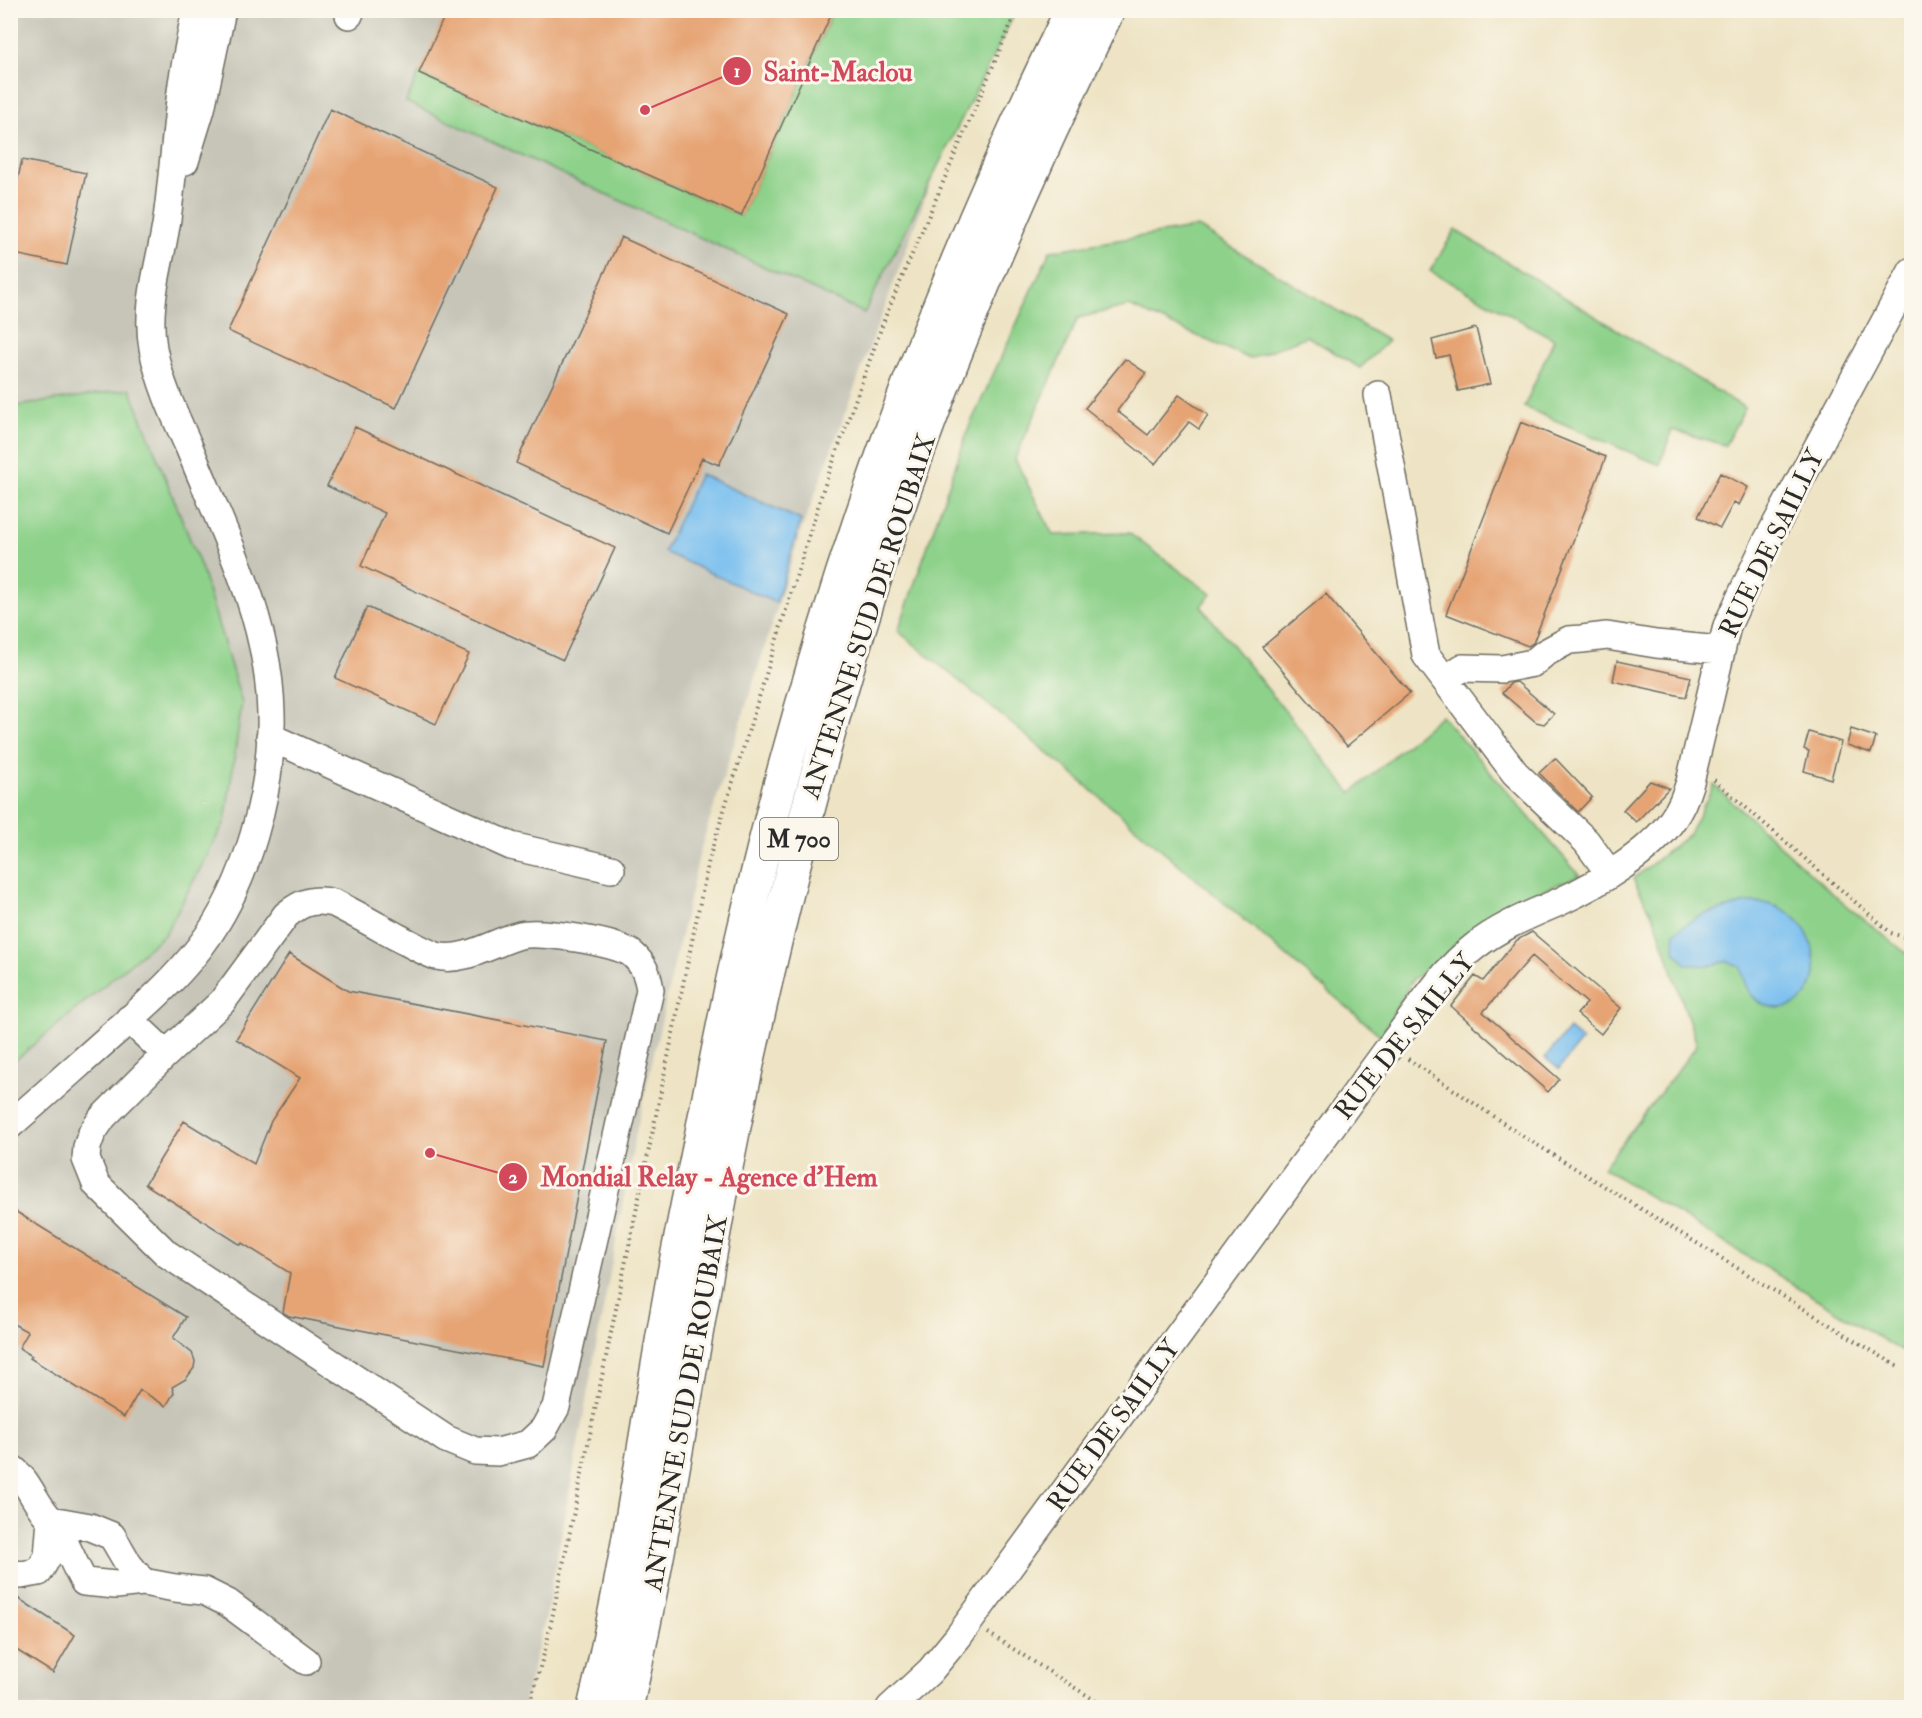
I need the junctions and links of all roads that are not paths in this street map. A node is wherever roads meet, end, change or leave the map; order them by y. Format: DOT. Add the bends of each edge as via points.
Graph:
graph roads {
  1 [pos="196,10"];
  2 [pos="222,10"];
  3 [pos="1072,10"];
  4 [pos="1108,10"];
  5 [pos="166,222"];
  6 [pos="1911,271"];
  7 [pos="1378,395"];
  8 [pos="1720,650"];
  9 [pos="1445,680"];
  10 [pos="270,737"];
  11 [pos="611,869"];
  12 [pos="1610,874"];
  13 [pos="129,1019"];
  14 [pos="166,1054"];
  15 [pos="10,1125"];
  16 [pos="10,1467"];
  17 [pos="51,1520"];
  18 [pos="10,1573"];
  19 [pos="143,1582"];
  20 [pos="306,1661"];
  21 [pos="594,1707"];
  22 [pos="626,1707"];
  23 [pos="890,1707"];
  1 -- 5 [label="street" via="182,82"];
  2 -- 5 [label="street" via="198,122"];
  3 -- 21 [label="highway, ANTENNE SUD DE ROUBAIX / M 700" via="984,199 896,421 836,597 790,750 743,933 669,1297 639,1483"];
  4 -- 22 [label="highway, ANTENNE SUD DE ROUBAIX / M 700" via="1019,200 921,445 809,801 745,1074 655,1572"];
  5 -- 10 [label="street" via="151,312 155,358 245,584 266,663"];
  6 -- 8 [label="street, RUE DE SAILLY" via="1765,545 1727,626"];
  7 -- 9 [label="street" via="1426,655"];
  8 -- 9 [label="street" via="1607,636 1569,640 1533,663 1502,669 1462,668"];
  8 -- 12 [label="street, RUE DE SAILLY" via="1683,801 1673,820"];
  9 -- 12 [label="street" via="1515,773 1586,841"];
  10 -- 11 [label="street" via="511,846"];
  10 -- 13 [label="street" via="254,835 231,895 199,948 164,989"];
  12 -- 23 [label="street, RUE DE SAILLY" via="1494,933 1472,948 1435,989 969,1622 930,1671"];
  13 -- 14 [label="street"];
  13 -- 15 [label="street"];
  14 -- 14 [label="street" via="92,1133 86,1159 96,1184 167,1254 446,1439 475,1451 498,1452 528,1444 544,1429 556,1407 650,990 647,974 632,954 616,946 539,933 522,934 469,954 437,956 334,903 307,901 286,915 222,1002"];
  16 -- 17 [label="street" via="29,1486"];
  17 -- 18 [label="street" via="48,1556 39,1572"];
  17 -- 19 [label="street" via="90,1527 112,1536"];
  17 -- 19 [label="street" via="84,1582"];
  19 -- 20 [label="street" via="204,1590 228,1602"];
}
